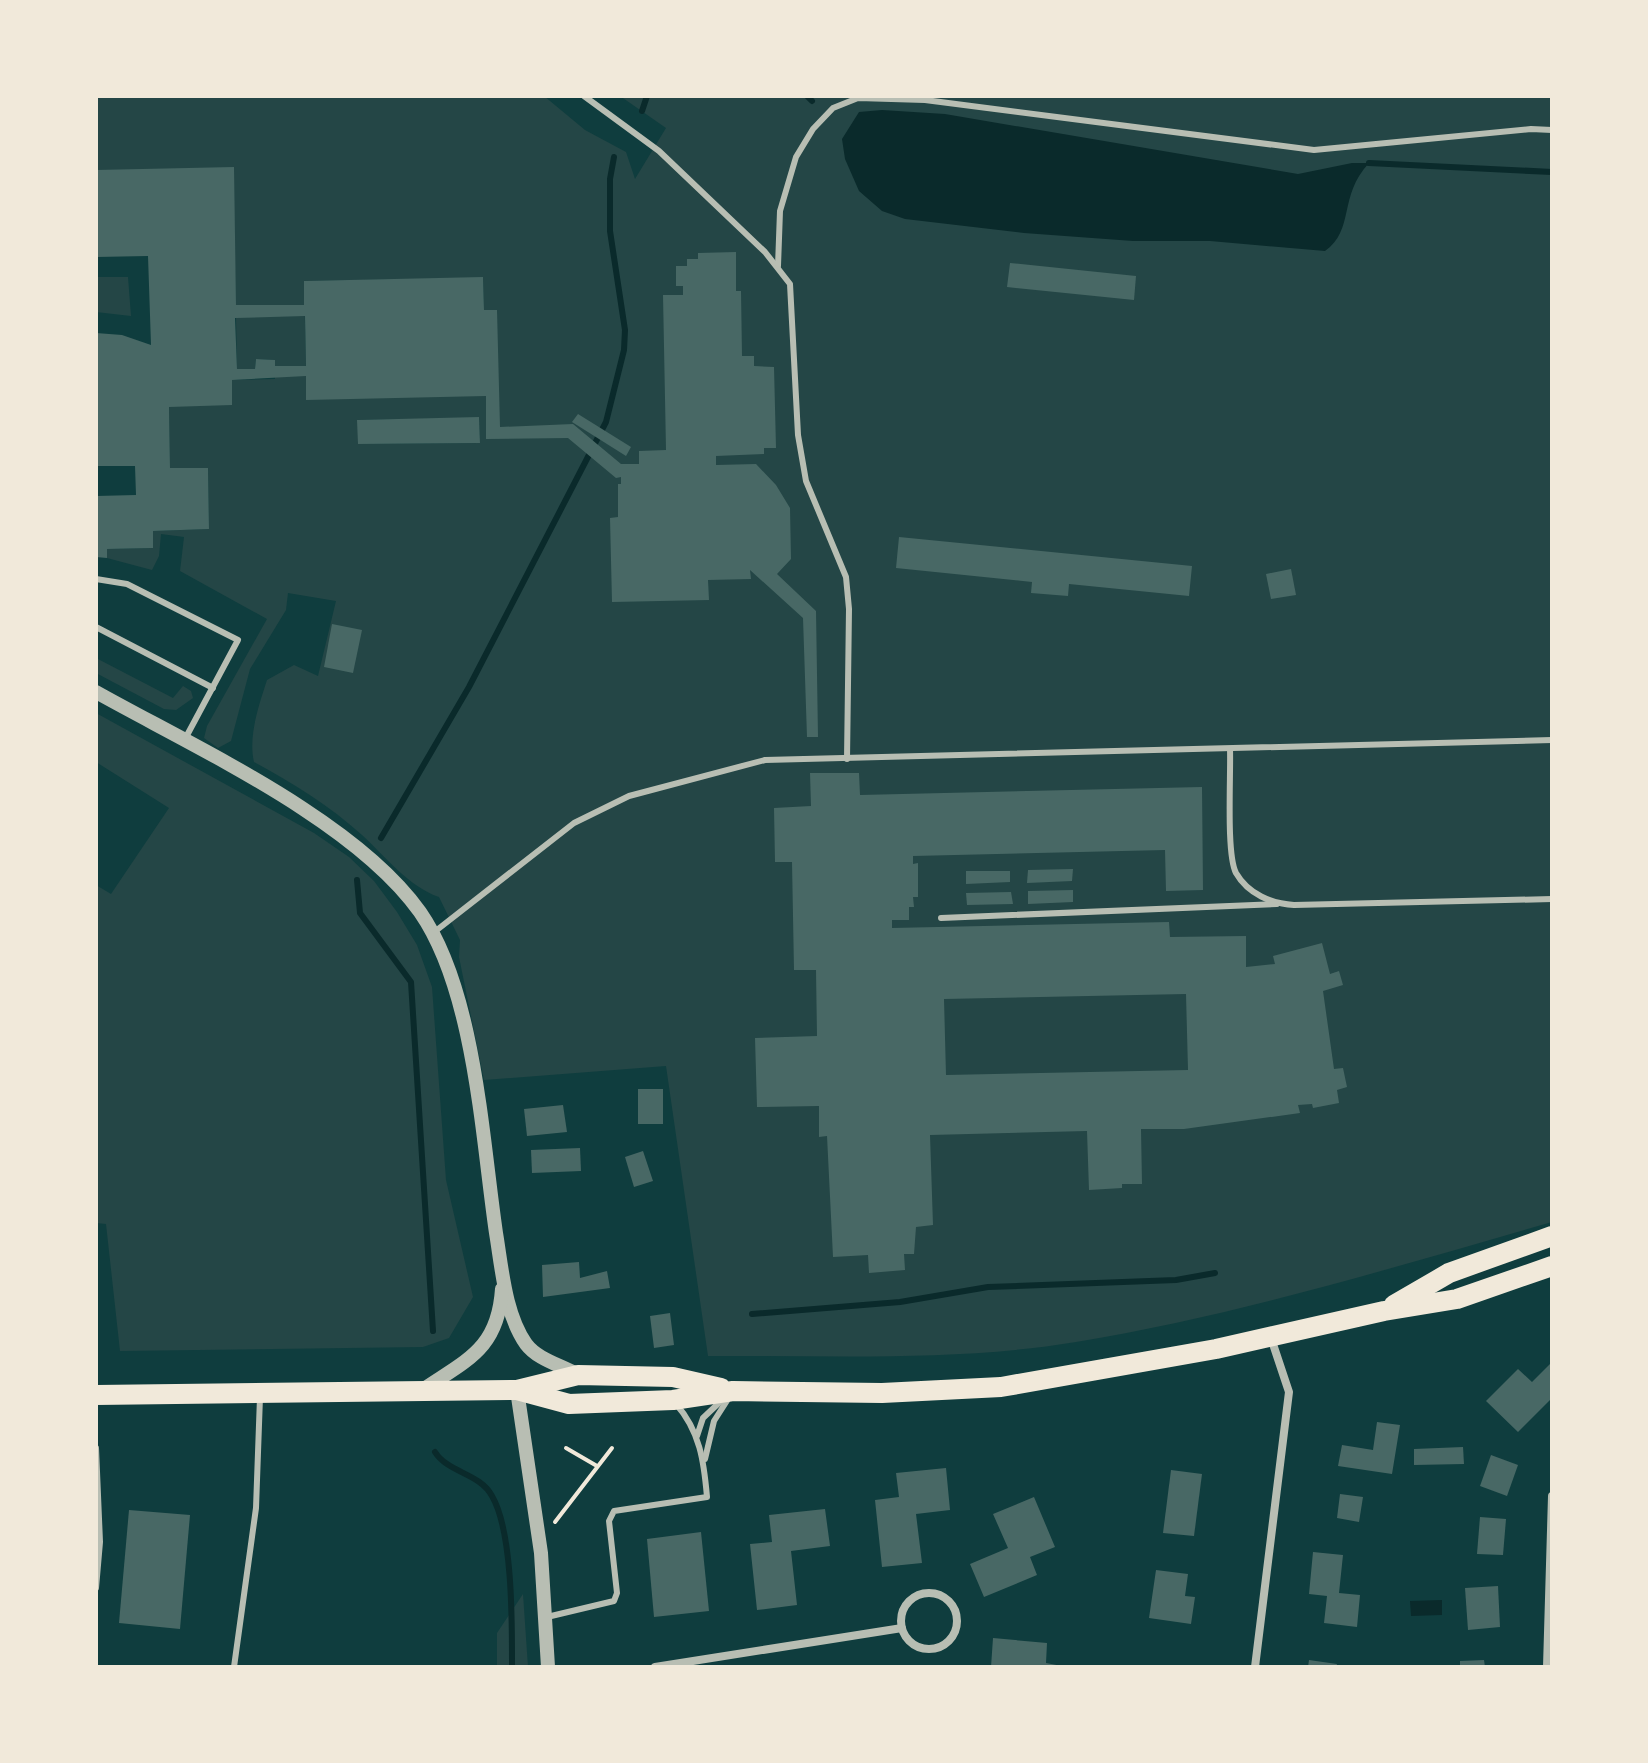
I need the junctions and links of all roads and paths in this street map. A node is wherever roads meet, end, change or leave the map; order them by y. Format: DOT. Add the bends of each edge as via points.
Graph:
graph roads {
  1 [pos="584,96"];
  2 [pos="1552,130"];
  3 [pos="778,266"];
  4 [pos="96,579"];
  5 [pos="96,627"];
  6 [pos="213,688"];
  7 [pos="96,692"];
  8 [pos="1552,740"];
  9 [pos="184,741"];
  10 [pos="1230,749"];
  11 [pos="847,759"];
  12 [pos="1552,899"];
  13 [pos="1277,904"];
  14 [pos="941,918"];
  15 [pos="433,933"];
  16 [pos="1552,1236"];
  17 [pos="1552,1266"];
  18 [pos="503,1277"];
  19 [pos="1384,1311"];
  20 [pos="1271,1337"];
  21 [pos="578,1375"];
  22 [pos="517,1390"];
  23 [pos="420,1391"];
  24 [pos="733,1391"];
  25 [pos="260,1394"];
  26 [pos="96,1395"];
  27 [pos="673,1400"];
  28 [pos="697,1437"];
  29 [pos="96,1448"];
  30 [pos="566,1448"];
  31 [pos="612,1448"];
  32 [pos="704,1462"];
  33 [pos="597,1466"];
  34 [pos="1552,1496"];
  35 [pos="555,1522"];
  36 [pos="1550,1560"];
  37 [pos="96,1588"];
  38 [pos="547,1617"];
  39 [pos="902,1628"];
  40 [pos="234,1667"];
  41 [pos="548,1667"];
  42 [pos="655,1667"];
  43 [pos="1255,1667"];
  44 [pos="1547,1667"];
  1 -- 3 [label="lane" via="659,151"];
  2 -- 3 [label="lane" via="1314,150 925,100 858,98 833,108 796,157 780,211"];
  3 -- 11 [label="lane" via="790,284 793,303 798,435 806,481 846,577"];
  4 -- 6 [label="lane" via="127,584 238,640"];
  5 -- 6 [label="lane"];
  6 -- 9 [label="lane"];
  7 -- 9 [label="street"];
  8 -- 10 [label="lane"];
  9 -- 15 [label="street" via="349,842 399,887"];
  10 -- 11 [label="lane"];
  10 -- 13 [label="lane" via="1236,873"];
  11 -- 15 [label="lane" via="765,760 629,796 574,823"];
  12 -- 13 [label="lane"];
  13 -- 14 [label="lane"];
  15 -- 18 [label="street" via="470,1056"];
  16 -- 19 [label="highway" via="1449,1273"];
  17 -- 19 [label="highway" via="1457,1299"];
  18 -- 21 [label="street" via="528,1346"];
  18 -- 23 [label="street" via="501,1310 488,1342"];
  19 -- 20 [label="highway"];
  20 -- 24 [label="highway" via="1001,1387"];
  20 -- 43 [label="street" via="1289,1392"];
  21 -- 22 [label="highway"];
  21 -- 24 [label="highway" via="673,1377"];
  22 -- 23 [label="highway"];
  22 -- 27 [label="highway" via="569,1404"];
  22 -- 38 [label="street"];
  23 -- 25 [label="highway"];
  24 -- 27 [label="highway"];
  24 -- 28 [label="lane" via="703,1418"];
  24 -- 32 [label="lane" via="714,1421"];
  25 -- 26 [label="highway"];
  25 -- 40 [label="lane" via="256,1508"];
  27 -- 28 [label="lane"];
  28 -- 32 [label="lane"];
  29 -- 37 [label="lane"];
  30 -- 33 [label="path"];
  31 -- 33 [label="path"];
  32 -- 38 [label="lane" via="707,1497 623,1508 610,1516 614,1601"];
  33 -- 35 [label="path"];
  34 -- 36 [label="street"];
  36 -- 44 [label="street"];
  38 -- 41 [label="street"];
  39 -- 39 [label="street" via="912,1643 937,1648 956,1629 955,1611 935,1593 917,1596 904,1609"];
  39 -- 42 [label="street"];
}
